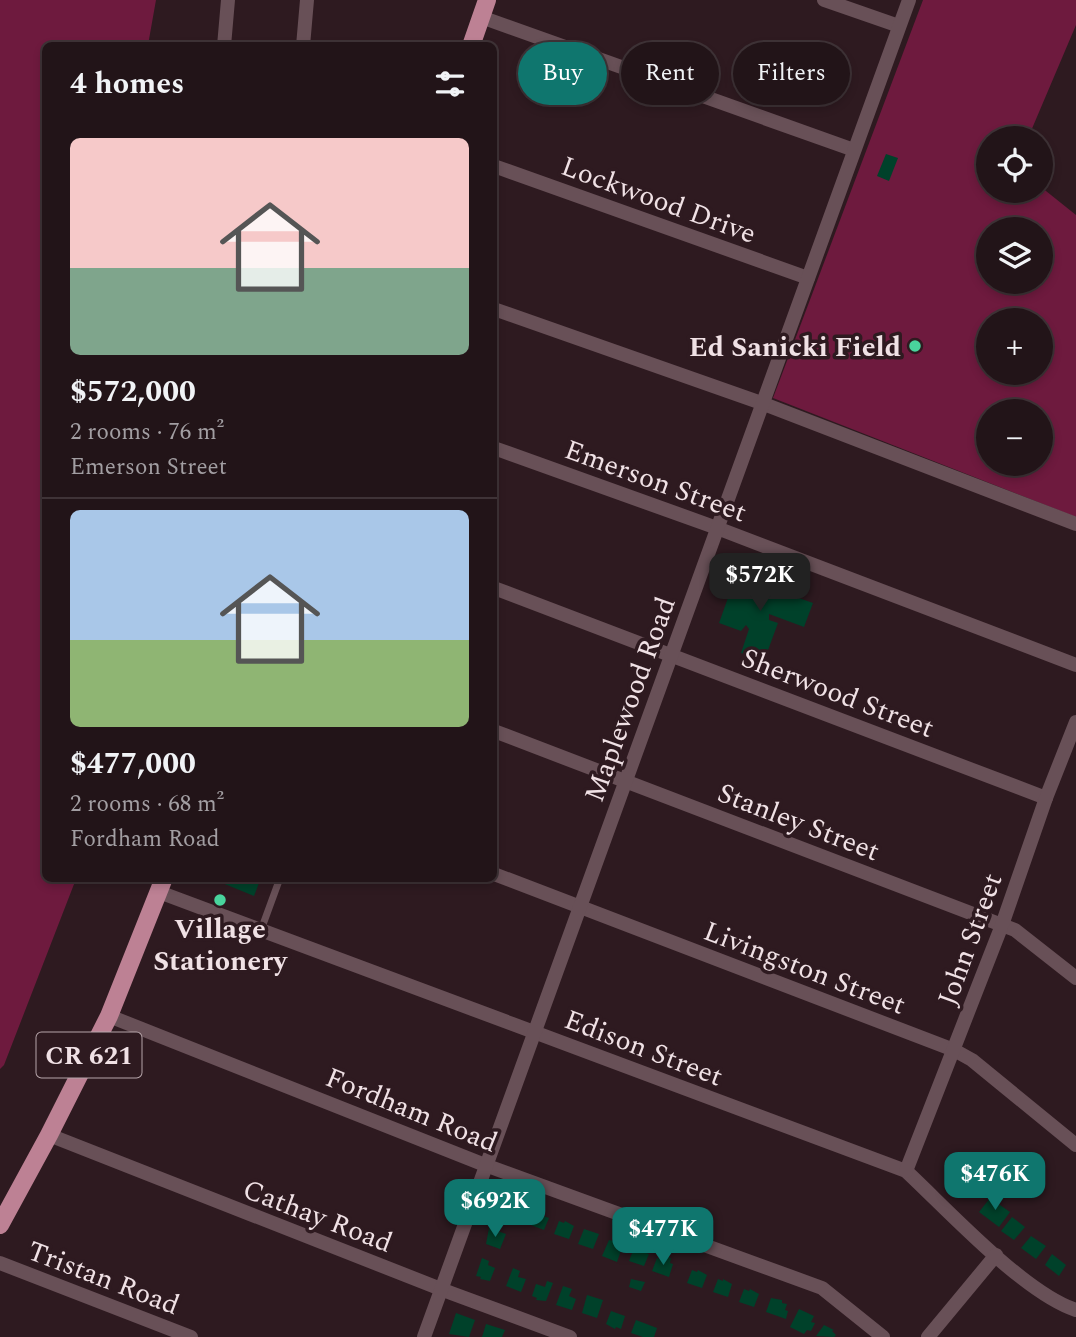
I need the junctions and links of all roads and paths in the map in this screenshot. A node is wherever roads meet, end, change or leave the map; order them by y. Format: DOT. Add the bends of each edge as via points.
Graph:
graph roads {
  1 [pos="228,0"];
  2 [pos="307,0"];
  3 [pos="487,0"];
  4 [pos="824,0"];
  5 [pos="909,0"];
  6 [pos="481,18"];
  7 [pos="899,26"];
  8 [pos="224,42"];
  9 [pos="303,42"];
  10 [pos="472,42"];
  11 [pos="854,150"];
  12 [pos="497,167"];
  13 [pos="808,278"];
  14 [pos="497,310"];
  15 [pos="764,404"];
  16 [pos="497,449"];
  17 [pos="1076,524"];
  18 [pos="717,528"];
  19 [pos="497,589"];
  20 [pos="671,654"];
  21 [pos="1076,665"];
  22 [pos="1076,722"];
  23 [pos="497,732"];
  24 [pos="625,781"];
  25 [pos="1046,798"];
  26 [pos="497,875"];
  27 [pos="279,882"];
  28 [pos="161,885"];
  29 [pos="580,906"];
  30 [pos="1002,925"];
  31 [pos="261,930"];
  32 [pos="1076,978"];
  33 [pos="109,1016"];
  34 [pos="534,1032"];
  35 [pos="954,1050"];
  36 [pos="49,1135"];
  37 [pos="1076,1145"];
  38 [pos="485,1165"];
  39 [pos="906,1171"];
  40 [pos="0,1225"];
  41 [pos="996,1255"];
  42 [pos="0,1263"];
  43 [pos="442,1290"];
  44 [pos="1076,1310"];
  45 [pos="191,1337"];
  46 [pos="424,1337"];
  47 [pos="570,1337"];
  48 [pos="883,1337"];
  49 [pos="928,1337"];
  1 -- 8 [label="street"];
  2 -- 9 [label="street"];
  3 -- 6 [label="main road"];
  4 -- 7 [label="street"];
  5 -- 7 [label="street, Maplewood Road"];
  6 -- 10 [label="main road"];
  6 -- 11 [label="street"];
  7 -- 11 [label="street, Maplewood Road"];
  11 -- 13 [label="street, Maplewood Road"];
  12 -- 13 [label="street, Lockwood Drive"];
  13 -- 15 [label="street, Maplewood Road"];
  14 -- 15 [label="street"];
  15 -- 17 [label="street"];
  15 -- 18 [label="street, Maplewood Road"];
  16 -- 18 [label="street, Emerson Street"];
  18 -- 20 [label="street, Maplewood Road"];
  18 -- 21 [label="street, Emerson Street"];
  19 -- 20 [label="street, Sherwood Street"];
  20 -- 24 [label="street, Maplewood Road"];
  20 -- 25 [label="street, Sherwood Street"];
  22 -- 25 [label="street, John Street"];
  23 -- 24 [label="street, Stanley Street"];
  24 -- 29 [label="street, Maplewood Road"];
  24 -- 30 [label="street, Stanley Street"];
  25 -- 30 [label="street, John Street"];
  26 -- 29 [label="street, Livingston Street"];
  27 -- 31 [label="lane"];
  28 -- 31 [label="street, Edison Street"];
  28 -- 33 [label="main road, CR 621"];
  29 -- 34 [label="street, Maplewood Road"];
  29 -- 35 [label="street, Livingston Street"];
  30 -- 32 [label="street, Stanley Street" via="1015,930"];
  30 -- 35 [label="street, John Street"];
  31 -- 34 [label="street, Edison Street"];
  33 -- 36 [label="main road, CR 621"];
  33 -- 38 [label="street, Fordham Road"];
  34 -- 38 [label="street, Maplewood Road"];
  34 -- 39 [label="street, Edison Street"];
  35 -- 37 [label="street, Livingston Street"];
  35 -- 39 [label="street, John Street"];
  36 -- 40 [label="main road, CR 621"];
  36 -- 43 [label="street, Cathay Road"];
  38 -- 43 [label="street, Maplewood Road"];
  38 -- 48 [label="street, Fordham Road" via="822,1288"];
  39 -- 41 [label="street, Edison Street"];
  41 -- 44 [label="street, Edison Street" via="1054,1301"];
  41 -- 49 [label="street"];
  42 -- 45 [label="street, Tristan Road"];
  43 -- 46 [label="street, Maplewood Road"];
  43 -- 47 [label="street, Cathay Road"];
}
